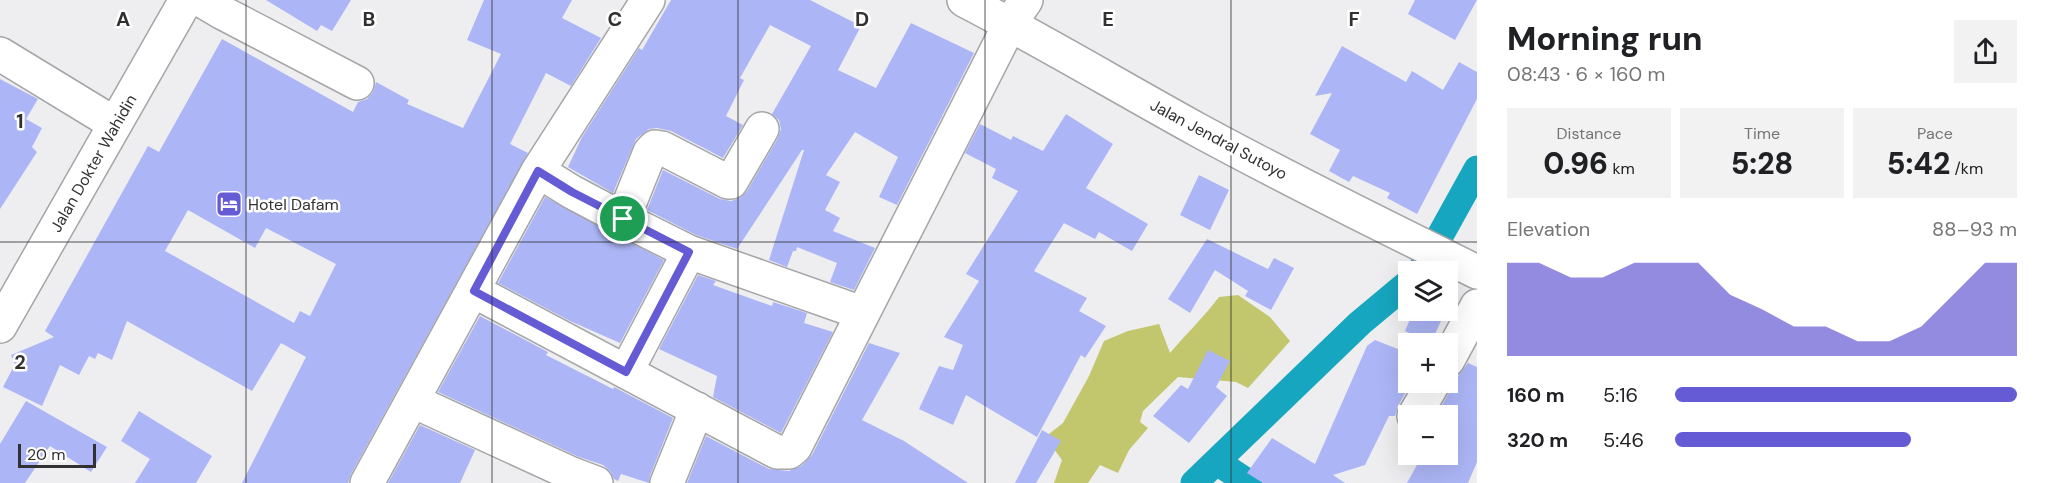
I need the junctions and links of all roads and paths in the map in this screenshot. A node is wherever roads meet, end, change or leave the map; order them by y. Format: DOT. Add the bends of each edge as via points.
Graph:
graph roads {
  1 [pos="186,0"];
  2 [pos="201,0"];
  3 [pos="648,0"];
  4 [pos="964,0"];
  5 [pos="1018,12"];
  6 [pos="0,54"];
  7 [pos="357,84"];
  8 [pos="116,124"];
  9 [pos="762,129"];
  10 [pos="538,171"];
  11 [pos="623,219"];
  12 [pos="689,252"];
  13 [pos="1477,272"];
  14 [pos="474,291"];
  15 [pos="1477,306"];
  16 [pos="862,313"];
  17 [pos="0,326"];
  18 [pos="1458,341"];
  19 [pos="626,372"];
  20 [pos="413,401"];
  21 [pos="697,409"];
  22 [pos="591,482"];
  23 [pos="367,483"];
  24 [pos="667,483"];
  1 -- 8 [label="street, Jalan Dokter Wahidin"];
  2 -- 7 [label="street"];
  3 -- 10 [label="street"];
  4 -- 5 [label="street, Jalan Jendral Sutoyo"];
  5 -- 13 [label="street, Jalan Jendral Sutoyo" via="1199,130"];
  5 -- 16 [label="street"];
  6 -- 8 [label="street"];
  8 -- 17 [label="street, Jalan Dokter Wahidin"];
  9 -- 11 [label="street" via="728,183 655,147"];
  10 -- 11 [label="street"];
  10 -- 14 [label="street"];
  11 -- 12 [label="street"];
  12 -- 16 [label="street"];
  12 -- 19 [label="street"];
  14 -- 19 [label="street"];
  14 -- 20 [label="street"];
  15 -- 18 [label="street"];
  16 -- 21 [label="street" via="827,387 789,452 777,452"];
  19 -- 21 [label="street"];
  20 -- 22 [label="street"];
  20 -- 23 [label="street"];
  21 -- 24 [label="street"];
}
